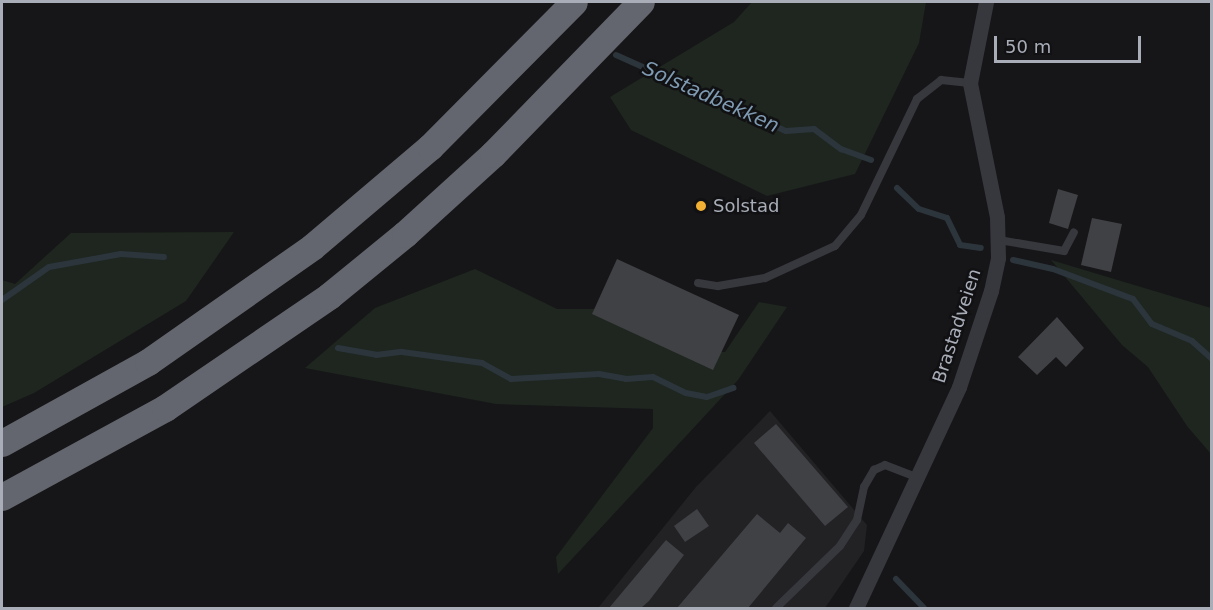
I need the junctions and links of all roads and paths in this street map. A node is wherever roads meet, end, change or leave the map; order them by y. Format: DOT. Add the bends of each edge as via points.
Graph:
graph roads {
  1 [pos="574,2"];
  2 [pos="641,2"];
  3 [pos="986,2"];
  4 [pos="970,83"];
  5 [pos="1074,232"];
  6 [pos="999,240"];
  7 [pos="698,283"];
  8 [pos="2,443"];
  9 [pos="917,477"];
  10 [pos="2,497"];
  11 [pos="776,609"];
  12 [pos="856,609"];
  1 -- 8 [label="highway" via="430,147 303,254 148,362"];
  2 -- 10 [label="highway" via="493,154 329,296 165,408"];
  3 -- 4 [label="street, Brastadveien"];
  4 -- 6 [label="street, Brastadveien" via="995,200"];
  4 -- 7 [label="lane" via="940,80 917,99 861,215 835,246 765,278 718,286"];
  5 -- 6 [label="lane" via="1064,250"];
  6 -- 9 [label="street, Brastadveien" via="991,291 976,339 959,387"];
  9 -- 11 [label="lane" via="885,465 874,470 864,487 857,520 840,546"];
  9 -- 12 [label="street, Brastadveien"];
}
